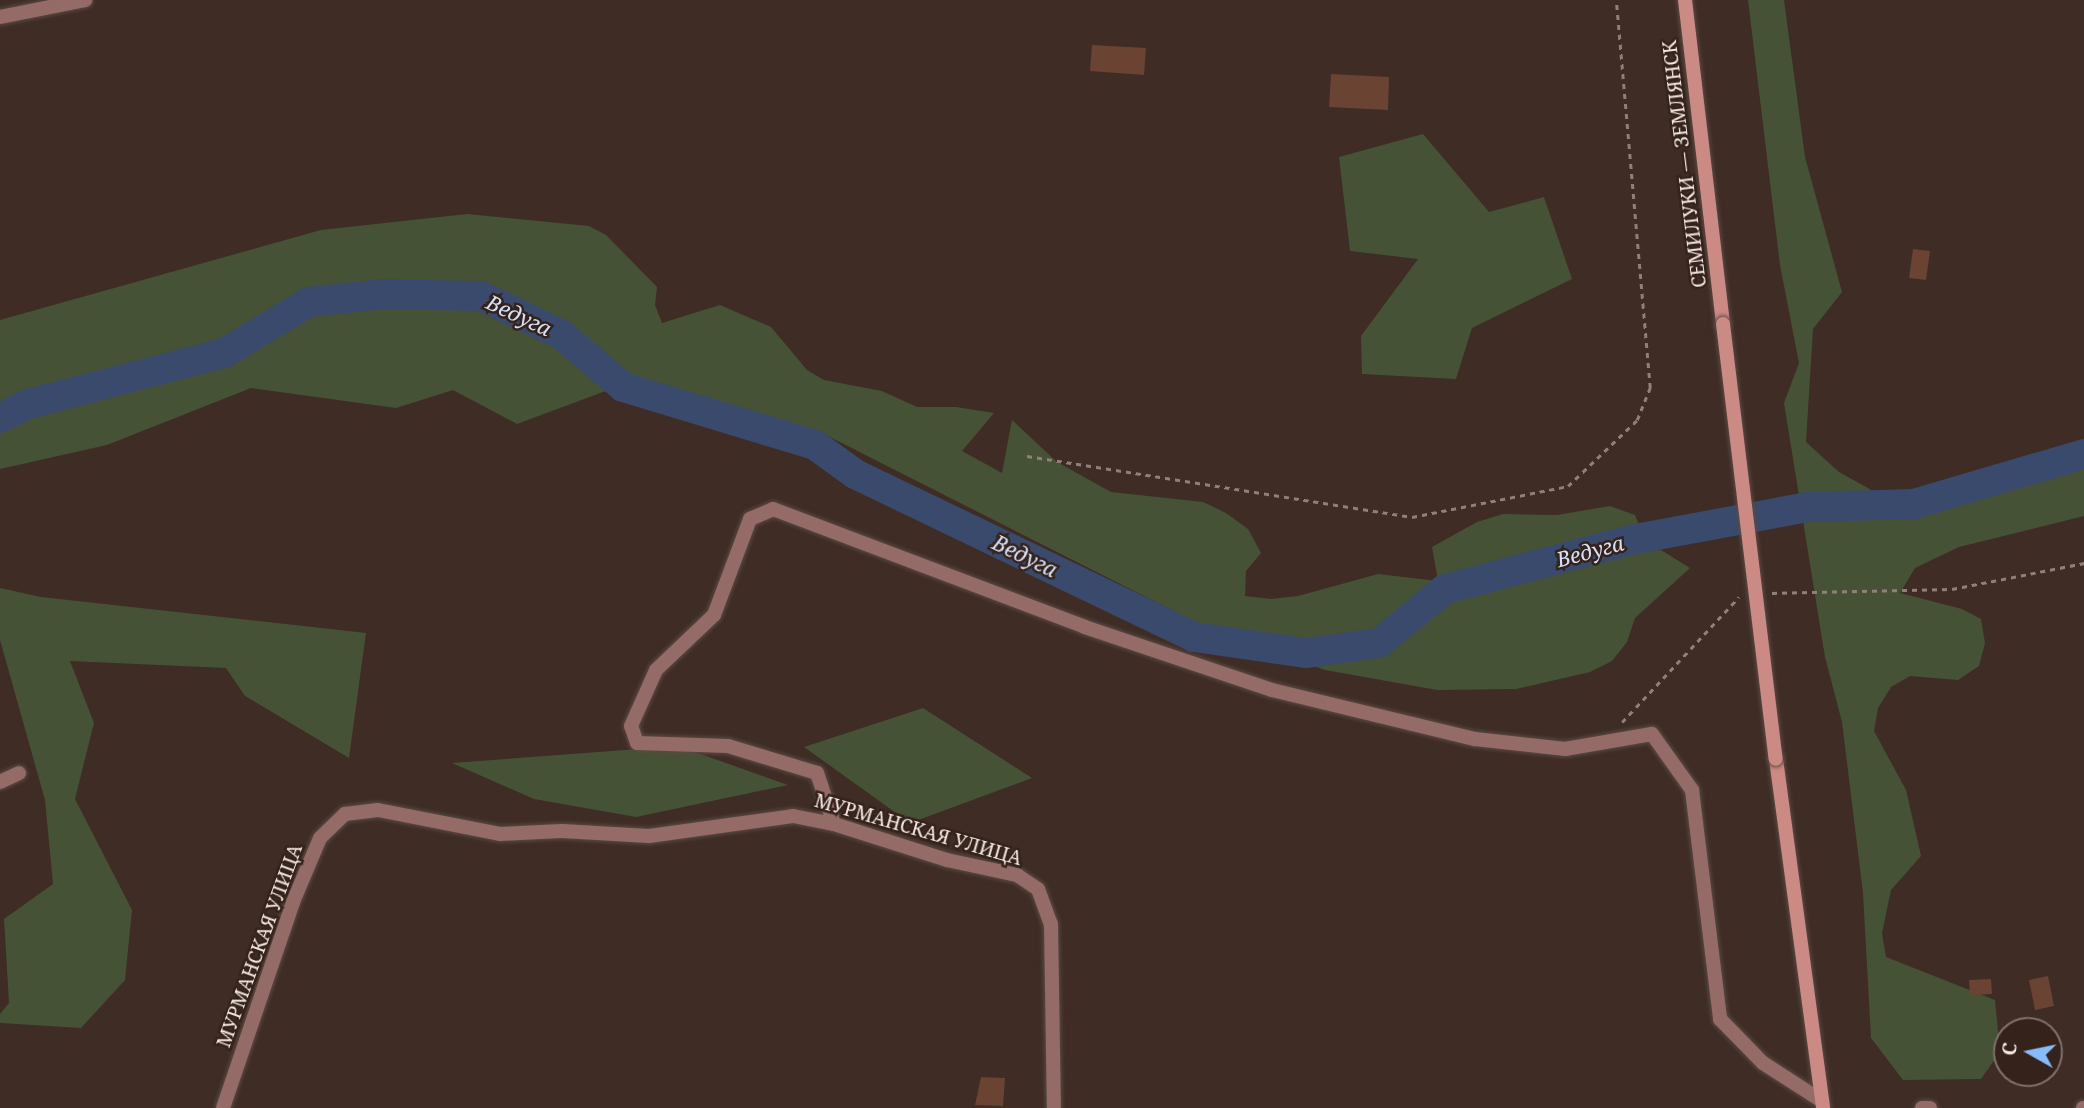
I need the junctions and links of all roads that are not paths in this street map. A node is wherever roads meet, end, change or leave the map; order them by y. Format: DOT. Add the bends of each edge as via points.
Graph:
graph roads {
  1 [pos="85,0"];
  2 [pos="1685,0"];
  3 [pos="0,17"];
  4 [pos="19,773"];
  5 [pos="0,782"];
  6 [pos="834,824"];
  7 [pos="1822,1105"];
  8 [pos="223,1108"];
  9 [pos="1054,1108"];
  10 [pos="1922,1108"];
  11 [pos="1930,1108"];
  1 -- 3 [label="street"];
  2 -- 7 [label="main road, СЕМИЛУКИ — ЗЕМЛЯНСК, bridge"];
  4 -- 5 [label="street"];
  6 -- 7 [label="street" via="817,774 729,746 637,743 631,726 656,670 714,615 750,519 773,509 1072,622 1272,690 1475,739 1565,749 1652,734 1692,790 1720,1018 1763,1063"];
  6 -- 8 [label="street, МУРМАНСКАЯ УЛИЦА" via="793,816 649,836 562,831 500,834 378,810 345,814 320,838 293,902"];
  6 -- 9 [label="street, МУРМАНСКАЯ УЛИЦА" via="947,860 1017,875 1038,889 1051,924"];
  10 -- 11 [label="street"];
}
